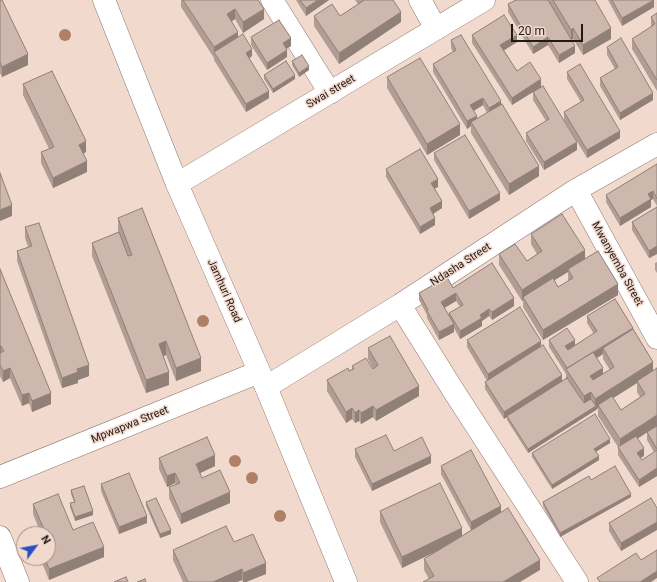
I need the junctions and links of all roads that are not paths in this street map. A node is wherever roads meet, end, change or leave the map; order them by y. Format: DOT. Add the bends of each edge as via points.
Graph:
graph roads {
  1 [pos="104,0"];
  2 [pos="272,0"];
  3 [pos="420,0"];
  4 [pos="484,0"];
  5 [pos="436,29"];
  6 [pos="330,93"];
  7 [pos="657,144"];
  8 [pos="177,184"];
  9 [pos="576,190"];
  10 [pos="400,305"];
  11 [pos="657,338"];
  12 [pos="263,380"];
  13 [pos="0,477"];
  14 [pos="0,536"];
  15 [pos="18,582"];
  16 [pos="346,582"];
  17 [pos="577,582"];
  1 -- 8 [label="street, Jamhuri Road"];
  2 -- 6 [label="street"];
  3 -- 5 [label="street"];
  4 -- 5 [label="street, Swai street"];
  5 -- 6 [label="street, Swai street"];
  6 -- 8 [label="street, Swai street"];
  7 -- 9 [label="street, Ndasha Street"];
  8 -- 12 [label="street, Jamhuri Road"];
  9 -- 10 [label="street, Ndasha Street"];
  9 -- 11 [label="street, Mwanyemba Street"];
  10 -- 12 [label="street, Ndasha Street"];
  10 -- 17 [label="street"];
  12 -- 13 [label="street, Mpwapwa Street"];
  12 -- 16 [label="street, Jamhuri Road"];
  14 -- 15 [label="street"];
}
